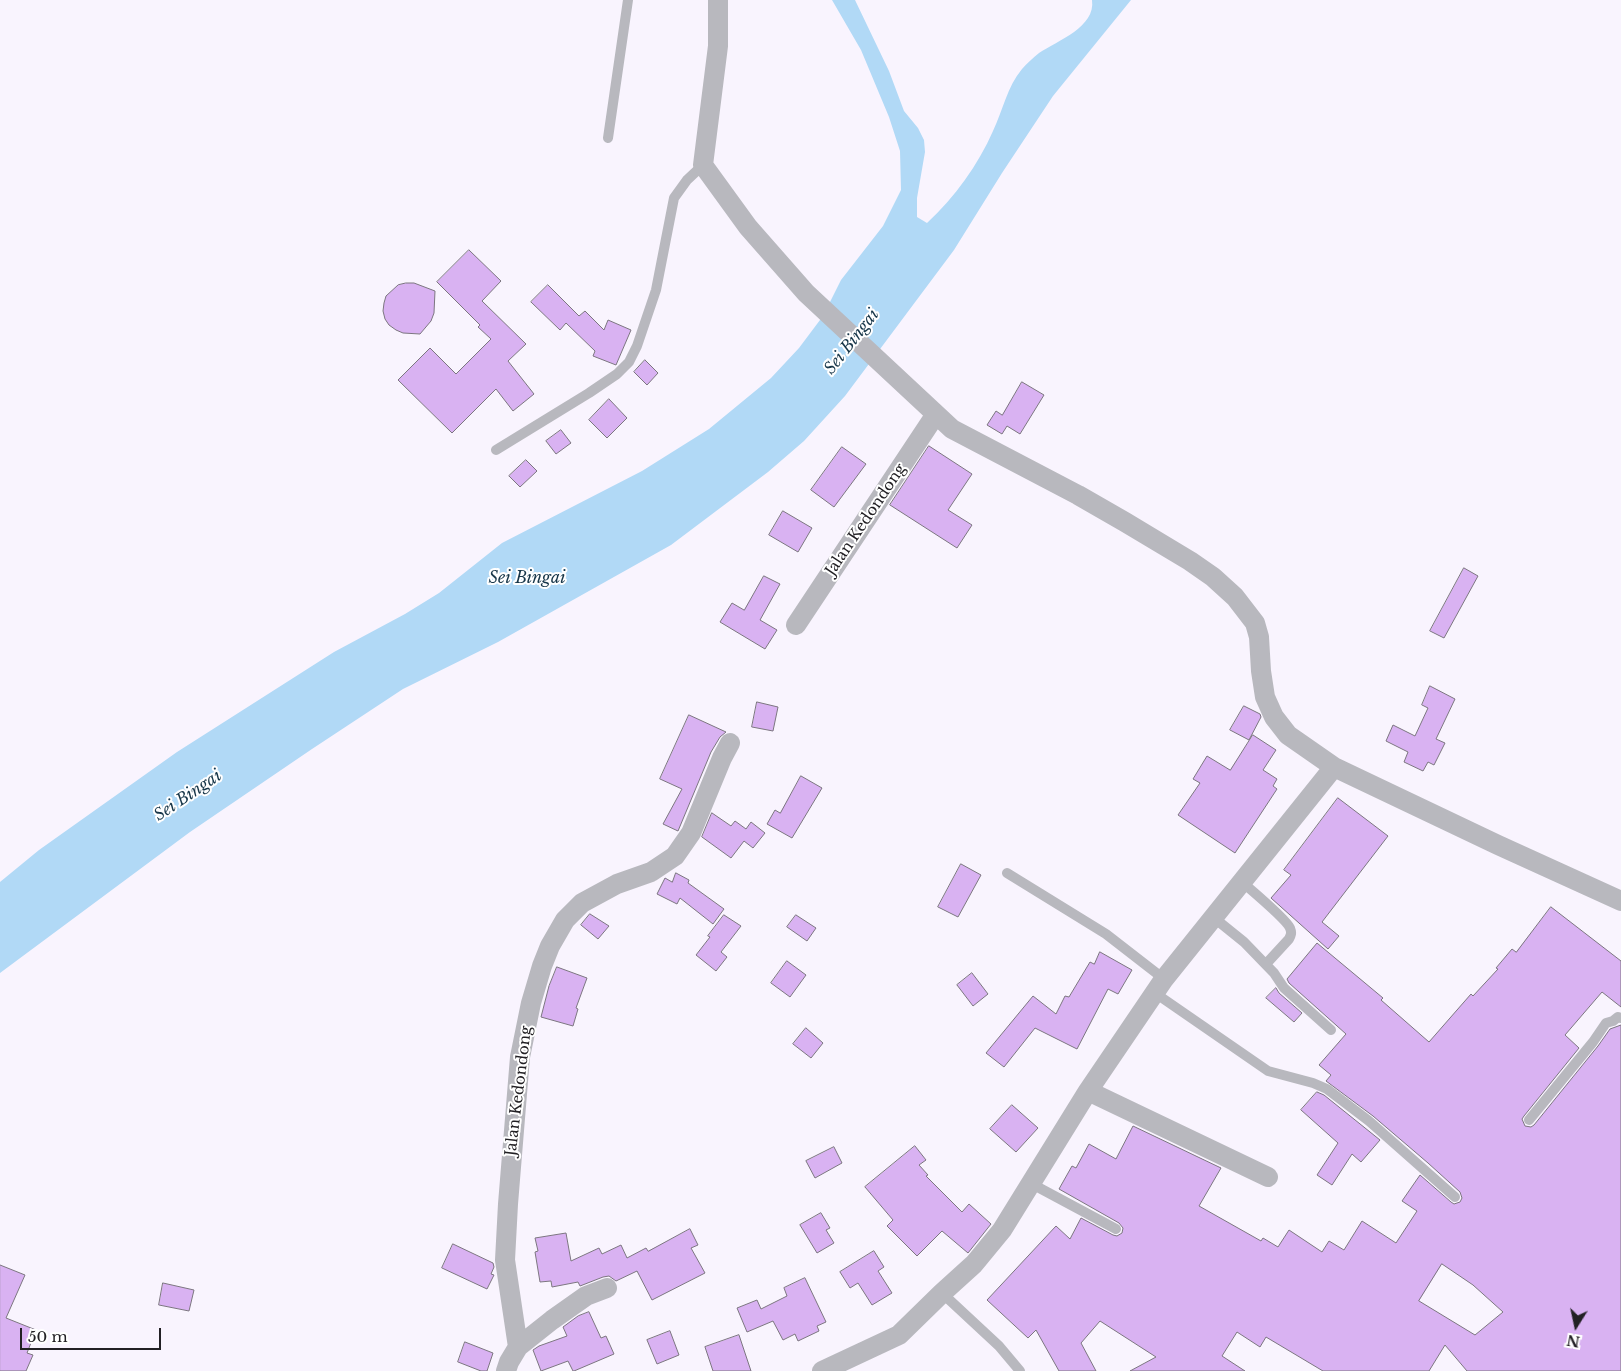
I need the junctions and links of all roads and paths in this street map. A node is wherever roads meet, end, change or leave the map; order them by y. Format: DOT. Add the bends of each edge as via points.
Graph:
graph roads {
  1 [pos="628,0"];
  2 [pos="718,0"];
  3 [pos="608,138"];
  4 [pos="704,165"];
  5 [pos="936,414"];
  6 [pos="496,450"];
  7 [pos="796,625"];
  8 [pos="730,742"];
  9 [pos="1334,767"];
  10 [pos="1007,874"];
  11 [pos="1242,882"];
  12 [pos="1621,901"];
  13 [pos="1213,917"];
  14 [pos="1266,964"];
  15 [pos="1159,986"];
  16 [pos="1621,1018"];
  17 [pos="1331,1030"];
  18 [pos="1088,1091"];
  19 [pos="1529,1120"];
  20 [pos="1268,1177"];
  21 [pos="1032,1184"];
  22 [pos="1454,1197"];
  23 [pos="1116,1229"];
  24 [pos="607,1288"];
  25 [pos="942,1293"];
  26 [pos="518,1347"];
  27 [pos="506,1371"];
  28 [pos="822,1371"];
  29 [pos="1020,1371"];
  1 -- 3 [label="lane"];
  2 -- 4 [label="street" via="718,46"];
  4 -- 5 [label="street" via="748,227 806,293"];
  4 -- 6 [label="lane" via="674,198 656,290 629,362 589,393"];
  5 -- 7 [label="street, Jalan Kedondong"];
  5 -- 9 [label="street" via="952,429 1078,495 1213,577 1235,597 1255,623 1265,696 1274,717 1288,735"];
  8 -- 26 [label="street, Jalan Kedondong" via="691,833 675,856 651,872 617,884 582,903 565,920 542,966 520,1057 508,1204 505,1260"];
  9 -- 11 [label="street"];
  9 -- 12 [label="street"];
  10 -- 15 [label="lane" via="1106,934"];
  11 -- 13 [label="street"];
  11 -- 14 [label="lane" via="1291,929 1289,939"];
  13 -- 14 [label="lane"];
  13 -- 15 [label="street"];
  14 -- 17 [label="lane" via="1284,988"];
  15 -- 18 [label="street"];
  15 -- 22 [label="lane" via="1268,1070 1327,1089"];
  16 -- 19 [label="lane" via="1606,1023"];
  18 -- 20 [label="street"];
  18 -- 21 [label="street"];
  21 -- 23 [label="lane"];
  21 -- 25 [label="street" via="997,1237 974,1264"];
  24 -- 26 [label="street" via="586,1296"];
  25 -- 28 [label="street" via="899,1335"];
  25 -- 29 [label="lane" via="999,1346"];
  26 -- 27 [label="street"];
}
